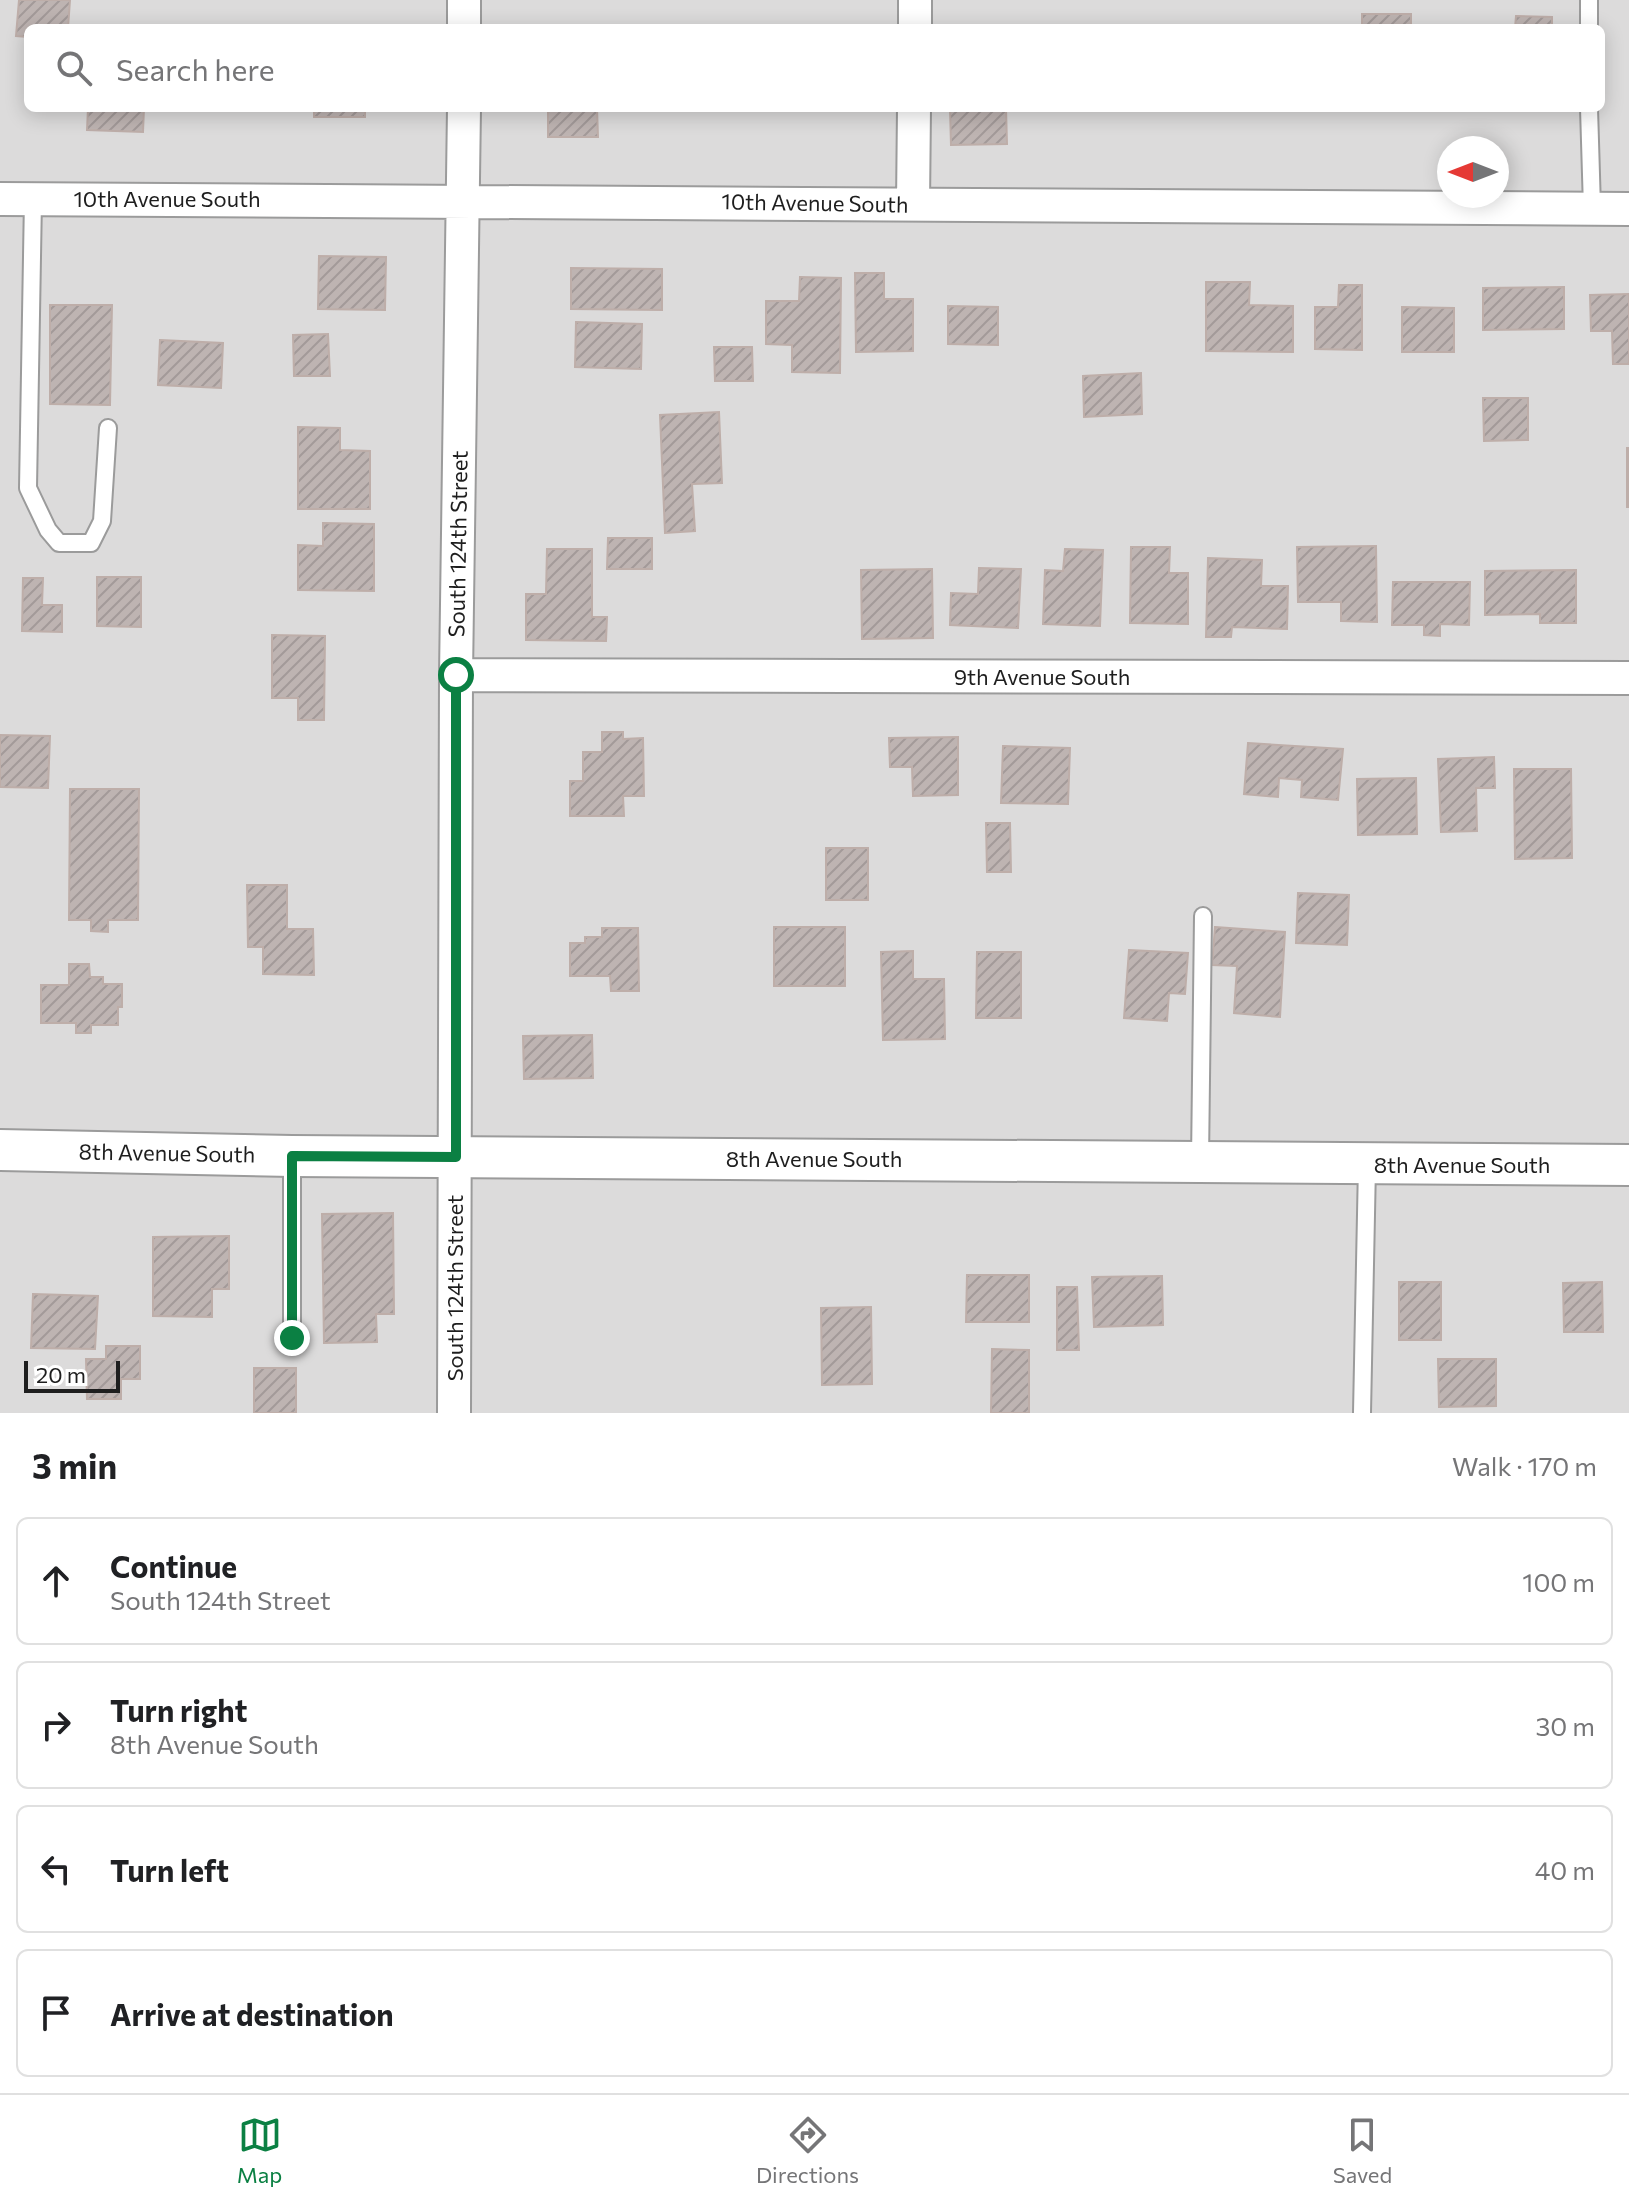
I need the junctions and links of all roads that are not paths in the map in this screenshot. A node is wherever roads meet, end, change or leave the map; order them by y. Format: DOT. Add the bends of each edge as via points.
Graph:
graph roads {
  1 [pos="464,0"];
  2 [pos="915,0"];
  3 [pos="1589,0"];
  4 [pos="464,24"];
  5 [pos="915,24"];
  6 [pos="1589,24"];
  7 [pos="464,112"];
  8 [pos="914,112"];
  9 [pos="1589,112"];
  10 [pos="0,199"];
  11 [pos="33,199"];
  12 [pos="464,200"];
  13 [pos="913,204"];
  14 [pos="1592,208"];
  15 [pos="1629,209"];
  16 [pos="108,428"];
  17 [pos="456,675"];
  18 [pos="1629,678"];
  19 [pos="1203,916"];
  20 [pos="0,1150"];
  21 [pos="292,1156"];
  22 [pos="456,1157"];
  23 [pos="1200,1161"];
  24 [pos="1367,1165"];
  25 [pos="1629,1165"];
  26 [pos="292,1338"];
  27 [pos="454,1413"];
  28 [pos="1362,1413"];
  1 -- 4 [label="street"];
  2 -- 5 [label="street"];
  3 -- 6 [label="lane"];
  7 -- 12 [label="street, South 124th Street"];
  8 -- 13 [label="street"];
  9 -- 14 [label="lane"];
  10 -- 11 [label="street, 10th Avenue South"];
  11 -- 12 [label="street, 10th Avenue South"];
  11 -- 16 [label="lane" via="28,488 59,543 91,543 102,521"];
  12 -- 13 [label="street, 10th Avenue South"];
  12 -- 17 [label="street, South 124th Street"];
  13 -- 14 [label="street, 10th Avenue South"];
  14 -- 15 [label="street, 10th Avenue South"];
  17 -- 18 [label="street, 9th Avenue South"];
  17 -- 22 [label="street, South 124th Street"];
  19 -- 23 [label="lane"];
  20 -- 21 [label="street, 8th Avenue South"];
  21 -- 22 [label="street, 8th Avenue South"];
  21 -- 26 [label="lane"];
  22 -- 23 [label="street, 8th Avenue South"];
  22 -- 27 [label="street, South 124th Street"];
  23 -- 24 [label="street, 8th Avenue South"];
  24 -- 25 [label="street, 8th Avenue South"];
  24 -- 28 [label="lane"];
}
